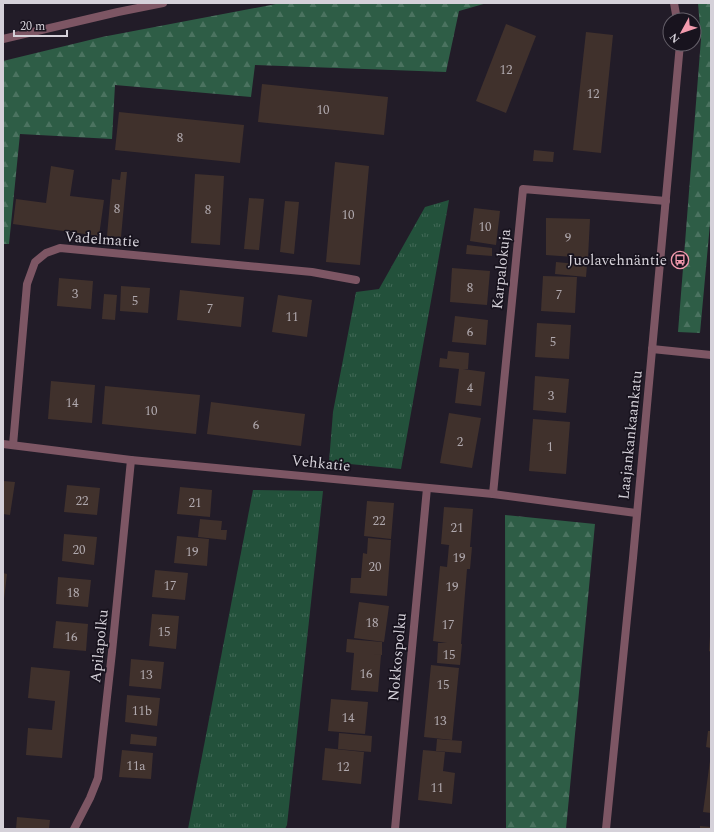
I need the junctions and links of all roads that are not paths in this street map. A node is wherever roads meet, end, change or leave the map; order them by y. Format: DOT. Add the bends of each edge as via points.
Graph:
graph roads {
  1 [pos="163,3"];
  2 [pos="3,39"];
  3 [pos="679,52"];
  4 [pos="666,201"];
  5 [pos="356,280"];
  6 [pos="652,349"];
  7 [pos="711,355"];
  8 [pos="3,444"];
  9 [pos="13,445"];
  10 [pos="131,460"];
  11 [pos="427,488"];
  12 [pos="493,494"];
  13 [pos="636,512"];
  14 [pos="74,829"];
  15 [pos="395,829"];
  16 [pos="606,829"];
  1 -- 2 [label="street"];
  3 -- 4 [label="street, Laajankankaankatu"];
  4 -- 6 [label="street, Laajankankaankatu"];
  4 -- 12 [label="street, Karpalokuja" via="523,189"];
  5 -- 9 [label="street, Vadelmatie" via="312,272 60,248 46,253 35,262 27,284"];
  6 -- 7 [label="street"];
  6 -- 13 [label="street, Laajankankaankatu"];
  8 -- 9 [label="street, Vehkatie"];
  9 -- 10 [label="street, Vehkatie"];
  10 -- 11 [label="street, Vehkatie"];
  10 -- 14 [label="street, Apilapolku" via="98,778"];
  11 -- 12 [label="street, Vehkatie"];
  11 -- 15 [label="street, Nokkospolku"];
  12 -- 13 [label="street, Vehkatie"];
  13 -- 16 [label="street, Laajankankaankatu"];
}
